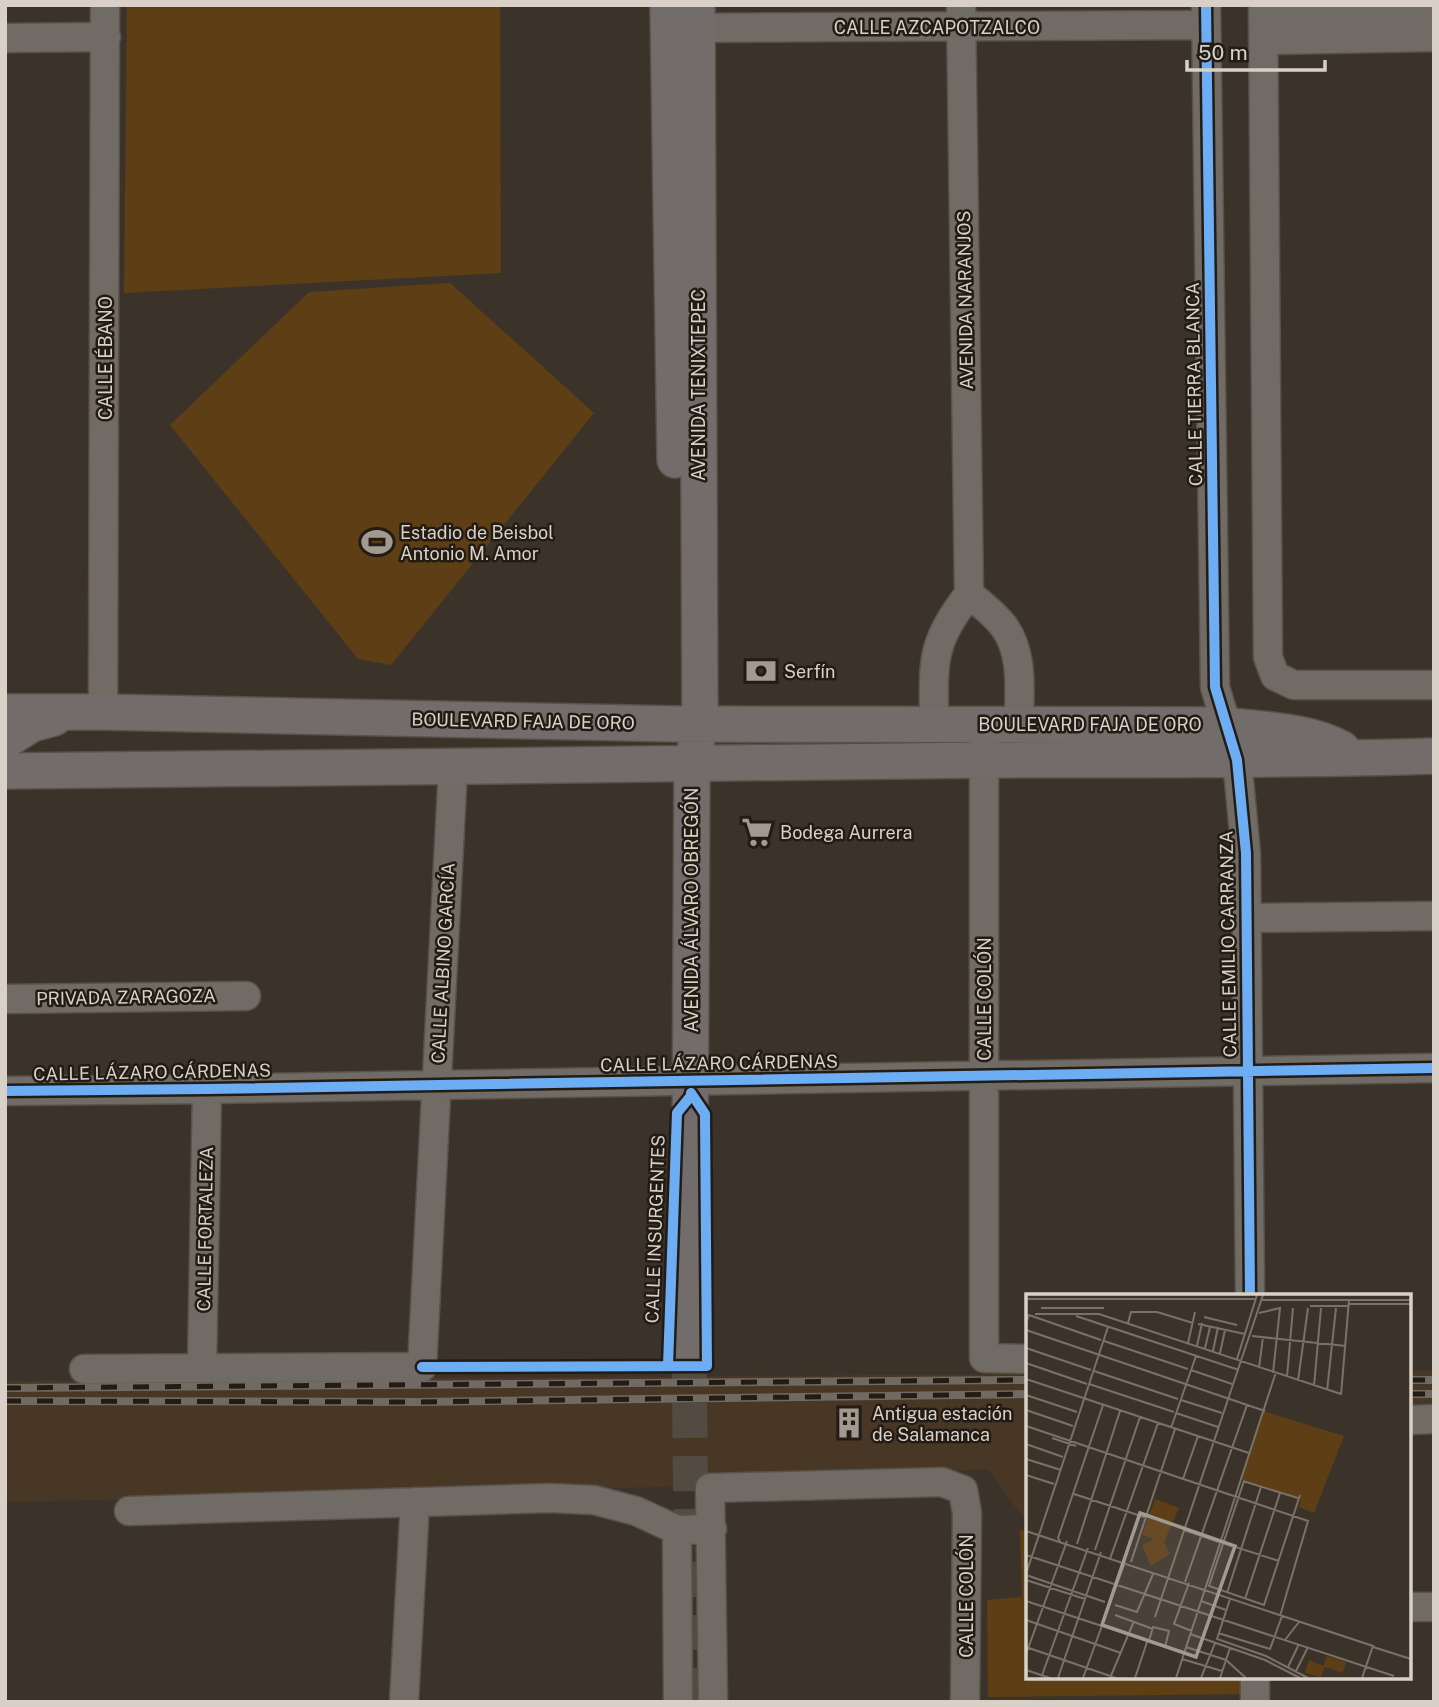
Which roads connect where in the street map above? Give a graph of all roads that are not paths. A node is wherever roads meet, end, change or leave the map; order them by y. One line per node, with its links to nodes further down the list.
1 (105, 5): 7 (street, CALLE ÉBANO)
2 (1434, 13): 6 (street)
3 (1206, 15): 5 (street, CALLE AZCAPOTZALCO); 17 (street, CALLE TIERRA BLANCA)
4 (682, 16): 5 (street, CALLE AZCAPOTZALCO); 15 (main road, AVENIDA TENIXTEPEC)
5 (961, 16): 10 (street, AVENIDA NARANJOS)
6 (1263, 20): 8 (street); 11 (street)
7 (106, 37): 9 (street); 13 (street, CALLE ÉBANO)
8 (1434, 37)
9 (5, 38)
10 (969, 594): 16 (street); 18 (street)
11 (1434, 685)
12 (5, 712): 13 (main road, BOULEVARD FAJA DE ORO)
13 (103, 712): 15 (main road, BOULEVARD FAJA DE ORO); 19 (main road)
14 (984, 723): 16 (main road, BOULEVARD FAJA DE ORO); 18 (main road, BOULEVARD FAJA DE ORO); 22 (street, CALLE COLÓN)
15 (690, 724): 18 (main road, BOULEVARD FAJA DE ORO); 24 (main road, AVENIDA TENIXTEPEC)
16 (1019, 724): 17 (main road, BOULEVARD FAJA DE ORO)
17 (1225, 724): 21 (main road, BOULEVARD FAJA DE ORO); 23 (street, CALLE TIERRA BLANCA)
18 (934, 725)
19 (5, 741)
20 (1434, 756): 21 (main road)
21 (1360, 758): 23 (main road, BOULEVARD FAJA DE ORO)
22 (984, 760): 23 (main road, BOULEVARD FAJA DE ORO); 24 (main road, BOULEVARD FAJA DE ORO); 33 (street, CALLE COLÓN)
23 (1237, 760): 28 (street, CALLE EMILIO CARRANZA)
24 (685, 764): 25 (main road, BOULEVARD FAJA DE ORO); 34 (main road, AVENIDA ÁLVARO OBREGÓN)
25 (453, 768): 26 (main road, BOULEVARD FAJA DE ORO); 35 (street, CALLE ALBINO GARCÍA)
26 (5, 771)
27 (1434, 916): 28 (street)
28 (1246, 918): 32 (street, CALLE EMILIO CARRANZA)
29 (246, 996): 30 (street, PRIVADA ZARAGOZA)
30 (5, 999)
31 (1434, 1068): 32 (street, CALLE LÁZARO CÁRDENAS)
32 (1248, 1071): 33 (street, CALLE LÁZARO CÁRDENAS); 38 (street, CALLE EMILIO CARRANZA)
33 (984, 1076): 34 (street, CALLE LÁZARO CÁRDENAS); 40 (street, CALLE COLÓN)
34 (691, 1081): 35 (street, CALLE LÁZARO CÁRDENAS); 39 (main road, AVENIDA ÁLVARO OBREGÓN)
35 (436, 1085): 36 (street, CALLE LÁZARO CÁRDENAS); 41 (street, CALLE ALBINO GARCÍA)
36 (207, 1089): 37 (street, CALLE LÁZARO CÁRDENAS); 41 (street, CALLE FORTALEZA)
37 (5, 1091)
38 (1250, 1294)
39 (689, 1350)
40 (1026, 1359)
41 (202, 1368): 42 (street)
42 (84, 1369)
43 (1434, 1419): 44 (street)
44 (1411, 1420)
45 (415, 1502): 46 (street); 48 (street); 52 (street)
46 (129, 1510)
47 (712, 1529): 48 (street); 54 (street); 55 (street, CALLE COLÓN)
48 (677, 1530): 53 (street)
49 (1411, 1607): 50 (street)
50 (1434, 1607)
51 (1255, 1679): 56 (street)
52 (404, 1702)
53 (678, 1702)
54 (713, 1702)
55 (965, 1702)
56 (1255, 1702)

